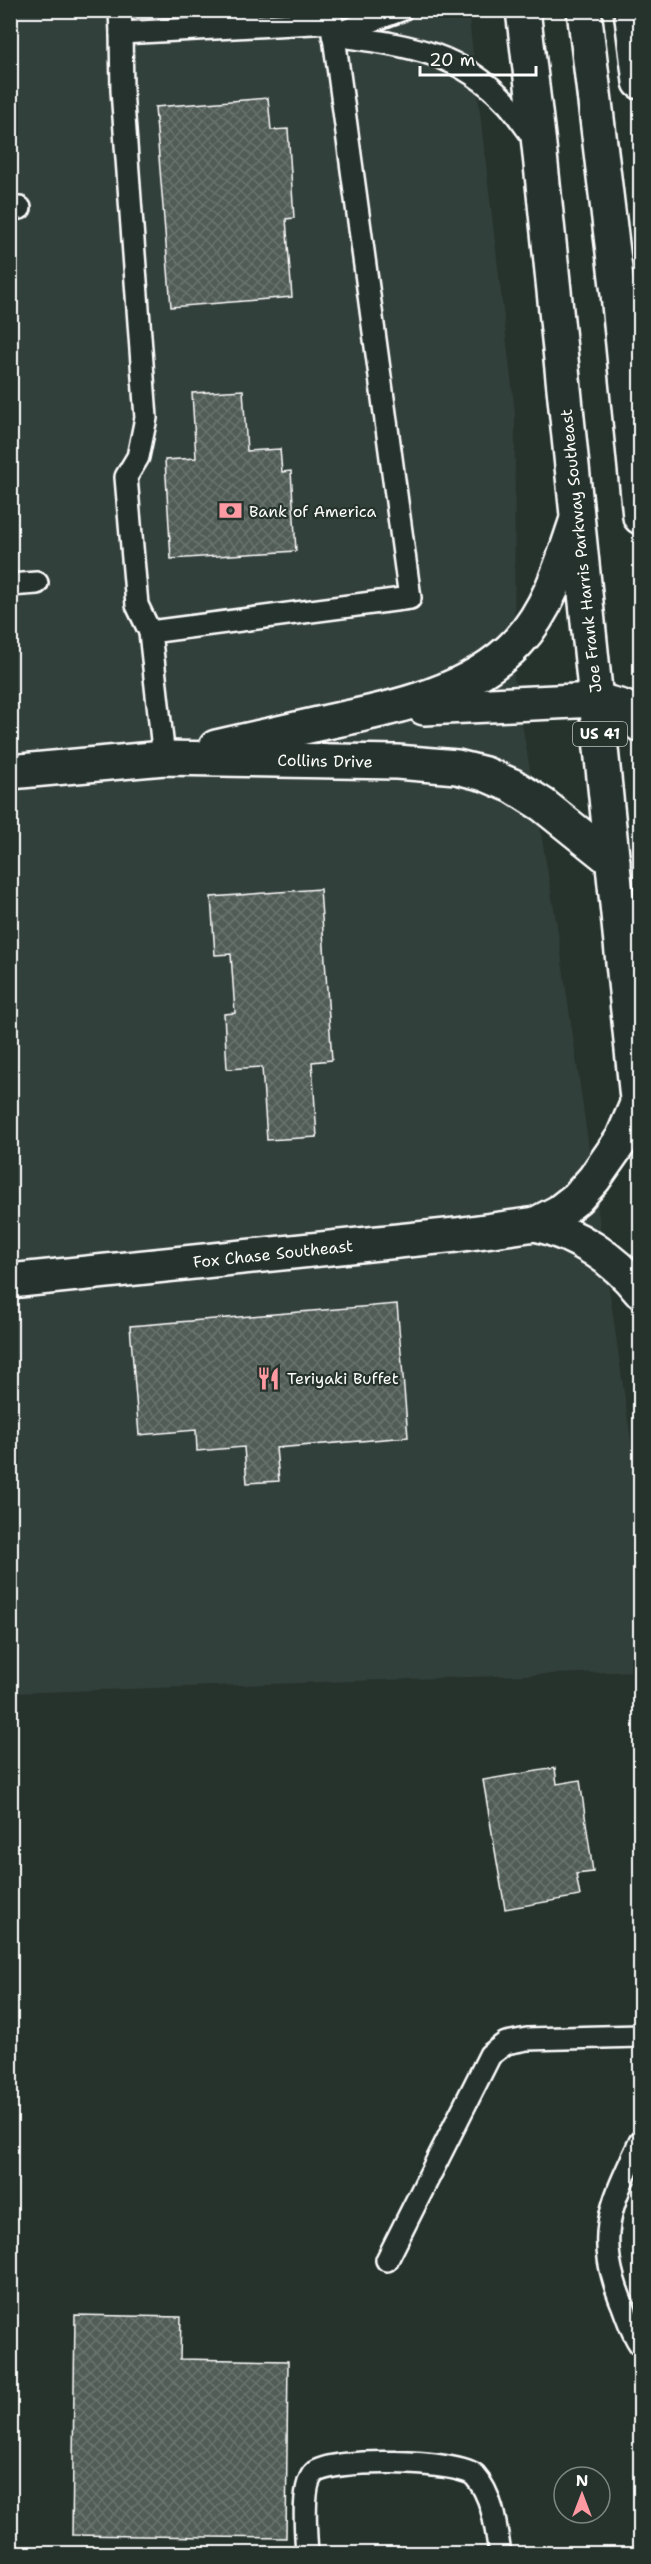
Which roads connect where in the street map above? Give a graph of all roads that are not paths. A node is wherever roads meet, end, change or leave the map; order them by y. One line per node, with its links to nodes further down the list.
1 (120, 10): 6 (lane)
2 (401, 10): 7 (lane)
3 (523, 10): 9 (street, Joe Frank Harris Parkway Southeast / US 41)
4 (584, 10): 10 (street)
5 (634, 14): 8 (street)
6 (121, 33): 7 (lane); 14 (lane)
7 (333, 35): 9 (lane); 14 (lane)
8 (640, 82)
9 (539, 145): 11 (street, Joe Frank Harris Parkway Southeast / US 41)
10 (640, 518)
11 (578, 519): 15 (street, Joe Frank Harris Parkway Southeast / US 41); 16 (street)
12 (37, 583): 13 (lane)
13 (10, 585)
14 (150, 632): 18 (lane)
15 (597, 700): 16 (street); 17 (street); 20 (street, Joe Frank Harris Parkway Southeast / US 41)
16 (386, 709): 18 (street)
17 (640, 725)
18 (164, 758): 19 (street, Collins Drive); 20 (street, Collins Drive)
19 (10, 772)
20 (612, 861): 21 (street, Joe Frank Harris Parkway Southeast / US 41)
21 (639, 1116): 22 (street, Fox Chase Southeast)
22 (536, 1224): 23 (street, Fox Chase Southeast); 24 (street, Fox Chase Southeast)
23 (10, 1281)
24 (640, 1291)
25 (640, 2036): 27 (lane)
26 (640, 2142): 28 (lane)
27 (387, 2260)
28 (640, 2344)
29 (307, 2553): 30 (lane)
30 (500, 2553)

